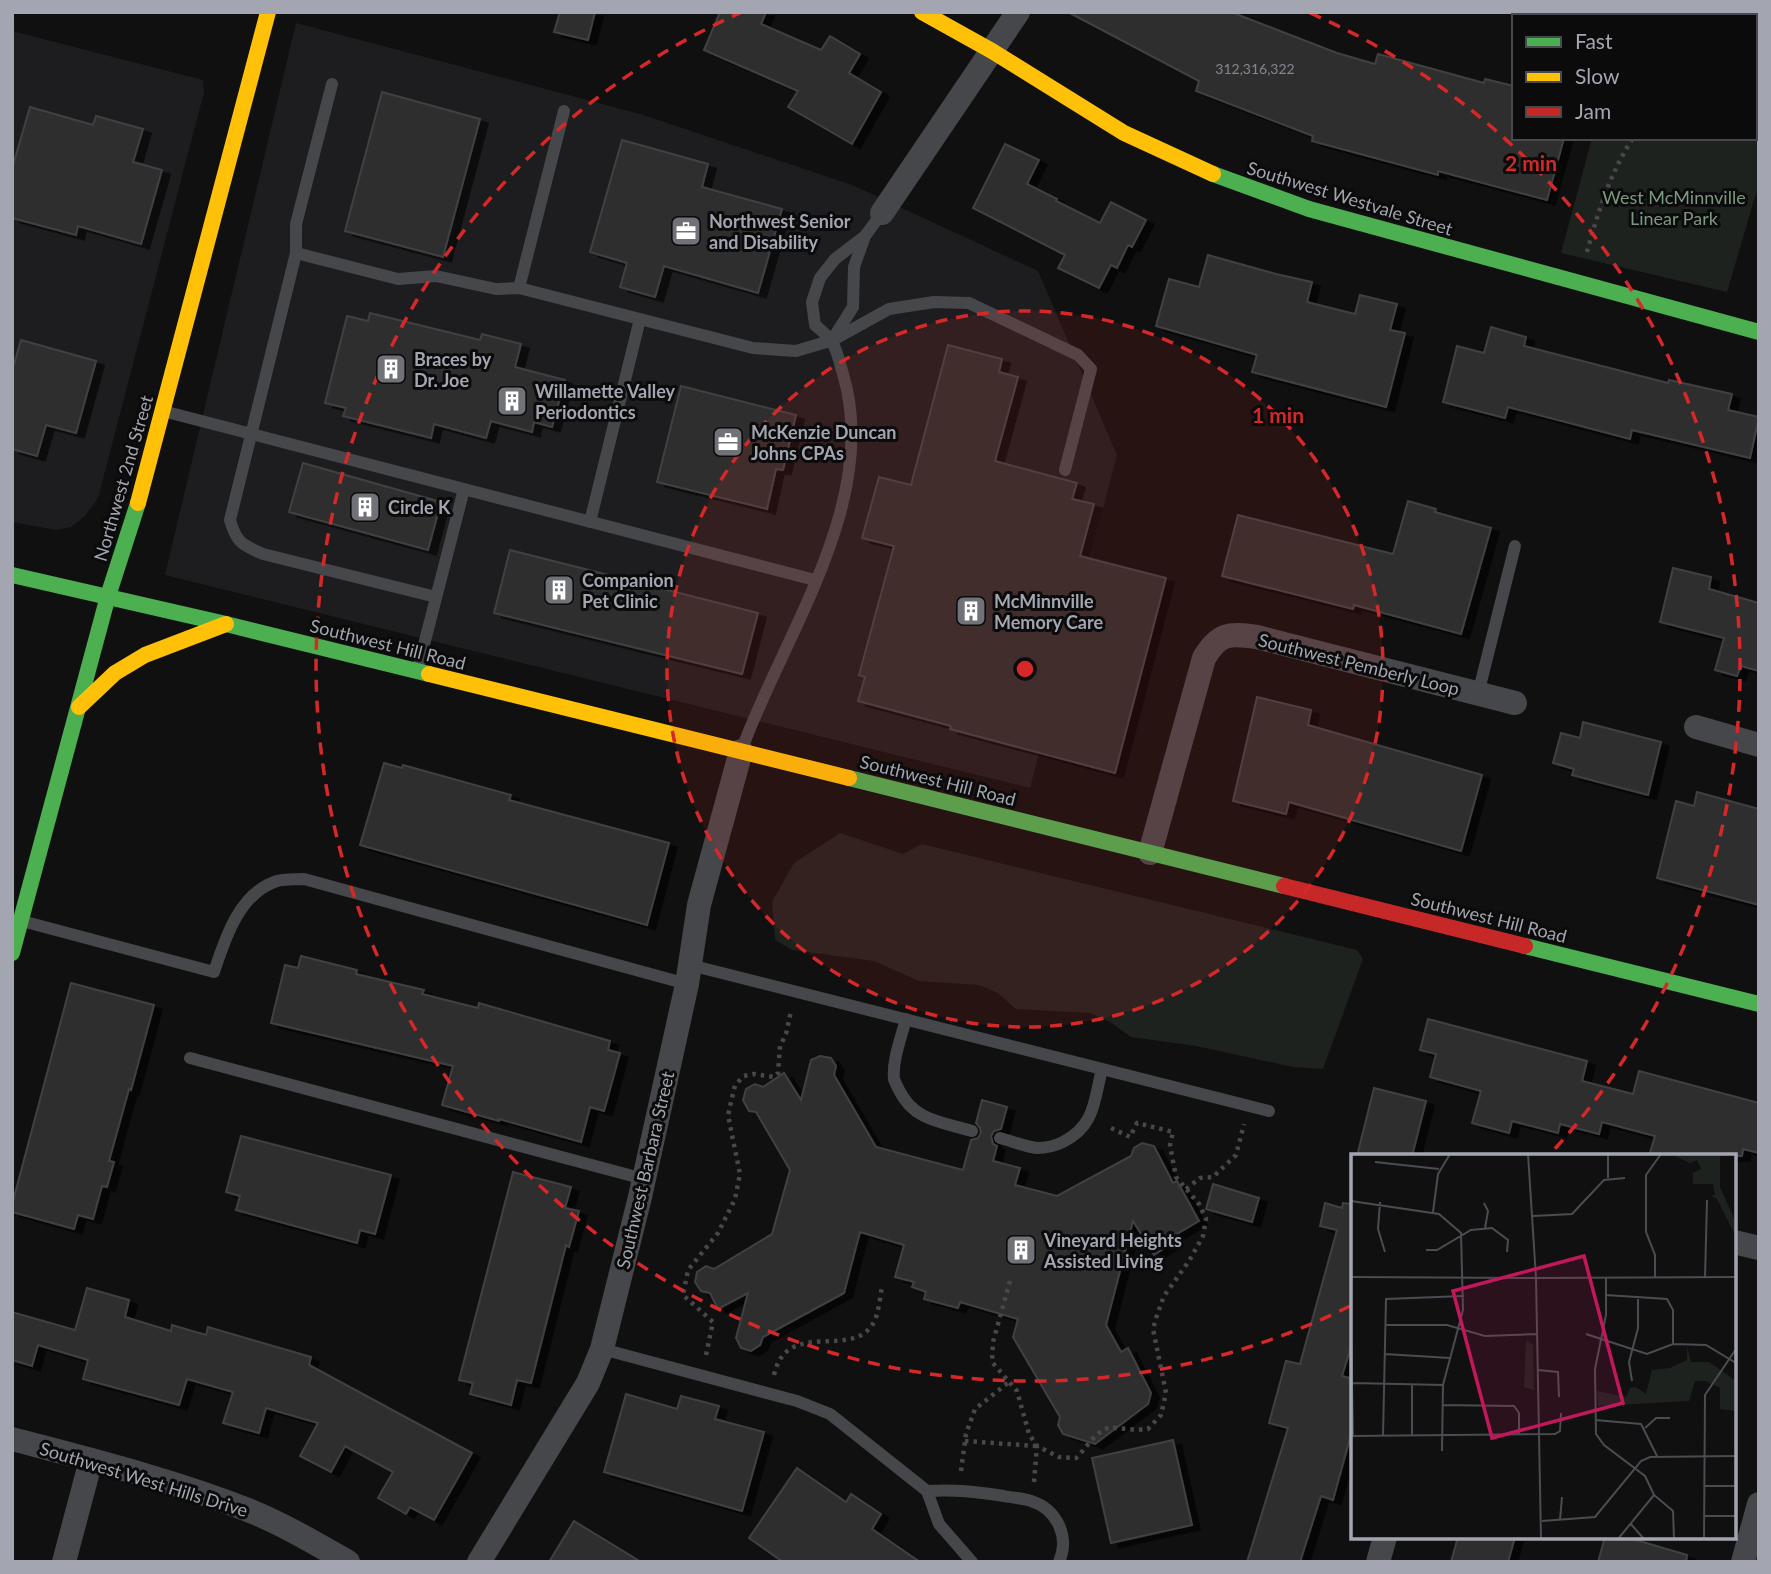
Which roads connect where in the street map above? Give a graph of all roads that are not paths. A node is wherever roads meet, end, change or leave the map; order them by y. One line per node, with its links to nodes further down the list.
1 (268, 12): 14 (street, Northwest 2nd Street)
2 (922, 12): 4 (street, Southwest Westvale Street)
3 (1018, 12): 4 (street)
4 (992, 51): 7 (street); 12 (street, Southwest Westvale Street)
5 (332, 84): 9 (lane)
6 (564, 111): 10 (lane)
7 (882, 213): 8 (lane)
8 (865, 236): 13 (lane); 13 (lane)
9 (296, 253): 10 (lane); 15 (lane)
10 (519, 288): 11 (lane)
11 (640, 319): 13 (lane); 18 (lane)
12 (1759, 332)
13 (833, 340): 16 (lane); 21 (lane)
14 (163, 411): 15 (lane); 22 (street, Northwest 2nd Street)
15 (252, 433): 17 (lane); 23 (lane)
16 (1065, 470)
17 (464, 489): 18 (lane); 23 (lane)
18 (590, 522): 21 (lane)
19 (1516, 546): 26 (lane)
20 (12, 575): 22 (street, Southwest Hill Road)
21 (815, 580): 31 (lane)
22 (108, 596): 24 (street, Southwest Hill Road); 28 (street, Northwest 2nd Street)
23 (436, 597): 25 (lane)
24 (226, 624): 25 (street, Southwest Hill Road); 28 (street)
25 (417, 671): 31 (street, Southwest Hill Road)
26 (1478, 694): 27 (street, Southwest Pemberly Loop); 32 (street, Southwest Pemberly Loop)
27 (1515, 703)
28 (78, 708): 33 (street, Northwest 2nd Street)
29 (1696, 727): 30 (street)
30 (1759, 745)
31 (741, 751): 32 (street, Southwest Hill Road); 35 (street, Southwest Barbara Street)
32 (1150, 853): 36 (street, Southwest Hill Road)
33 (21, 921): 34 (street, Northwest 2nd Street); 35 (lane)
34 (12, 953)
35 (688, 974): 37 (lane); 43 (street, Southwest Barbara Street)
36 (1759, 1004)
37 (906, 1019): 39 (lane); 41 (lane)
38 (190, 1058): 43 (lane)
39 (1102, 1069): 40 (lane); 42 (lane)
40 (1269, 1111)
41 (972, 1131)
42 (1000, 1138)
43 (644, 1179): 46 (street, Southwest Barbara Street)
44 (1736, 1242): 45 (street)
45 (1759, 1248)
46 (602, 1349): 49 (lane); 54 (street, Southwest Barbara Street)
47 (12, 1439): 48 (street, Southwest West Hills Drive)
48 (91, 1460): 52 (street); 53 (street, Southwest West Hills Drive)
49 (927, 1492): 55 (lane); 56 (lane)
50 (1759, 1504): 58 (street)
51 (1384, 1539): 57 (street)
52 (64, 1562)
53 (348, 1562)
54 (479, 1562)
55 (972, 1562)
56 (1059, 1562)
57 (1378, 1562)
58 (1744, 1562)

